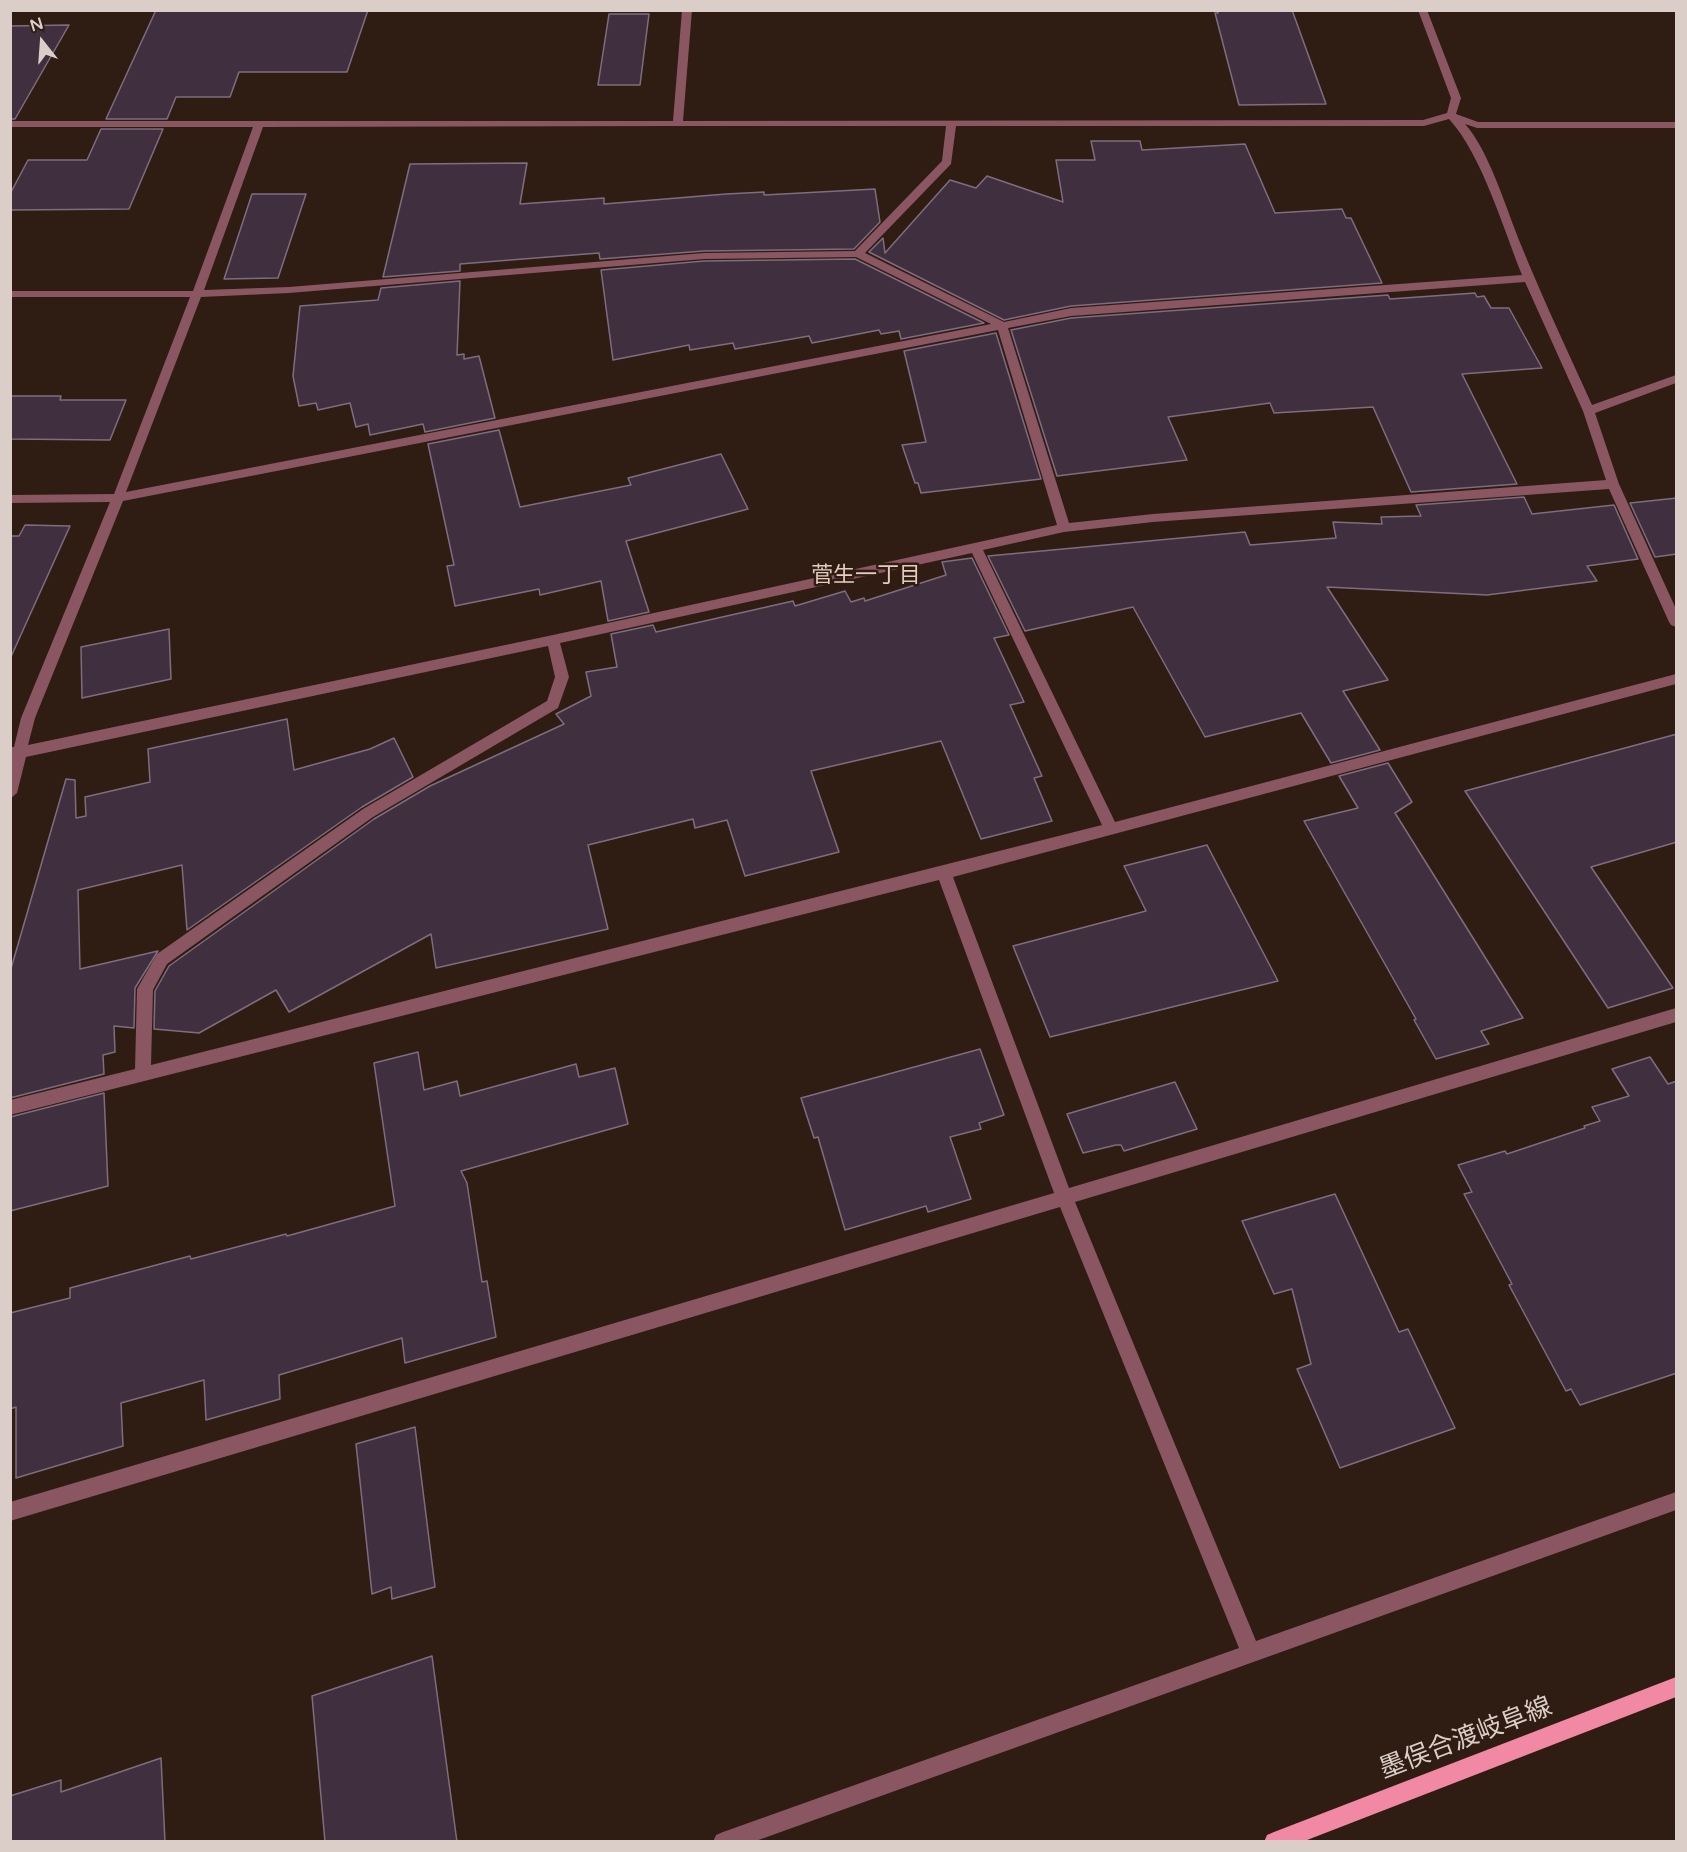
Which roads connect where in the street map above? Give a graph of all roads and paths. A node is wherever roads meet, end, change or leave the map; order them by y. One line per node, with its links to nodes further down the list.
1 (687, 10): 7 (street)
2 (1422, 10): 3 (street)
3 (1451, 115): 4 (street); 8 (street); 10 (street)
4 (951, 123): 7 (street); 9 (street)
5 (10, 124): 6 (street)
6 (259, 124): 7 (street); 12 (street)
7 (678, 125)
8 (1677, 125)
9 (858, 254): 12 (street); 13 (street)
10 (1529, 279): 13 (street); 15 (street)
11 (10, 294): 12 (street)
12 (197, 294): 17 (street)
13 (1002, 325): 17 (street); 19 (street)
14 (1677, 379): 15 (street)
15 (1589, 411): 16 (street)
16 (1612, 484): 19 (street); 21 (street)
17 (118, 498): 18 (street); 24 (street)
18 (10, 499)
19 (1064, 528): 20 (street)
20 (975, 547): 22 (street); 26 (street)
21 (1677, 622)
22 (553, 640): 24 (street); 29 (street)
23 (1677, 679): 26 (street)
24 (16, 752): 25 (street)
25 (10, 794)
26 (1111, 829): 27 (street)
27 (944, 873): 29 (street); 31 (street)
28 (1677, 1015): 31 (street)
29 (143, 1074): 30 (street)
30 (10, 1108)
31 (1064, 1197): 33 (street); 34 (street)
32 (1677, 1502): 34 (street)
33 (10, 1512)
34 (1251, 1653): 36 (street)
35 (1677, 1688): 37 (main road, 墨俣合渡岐阜線)
36 (723, 1842)
37 (1274, 1842)

